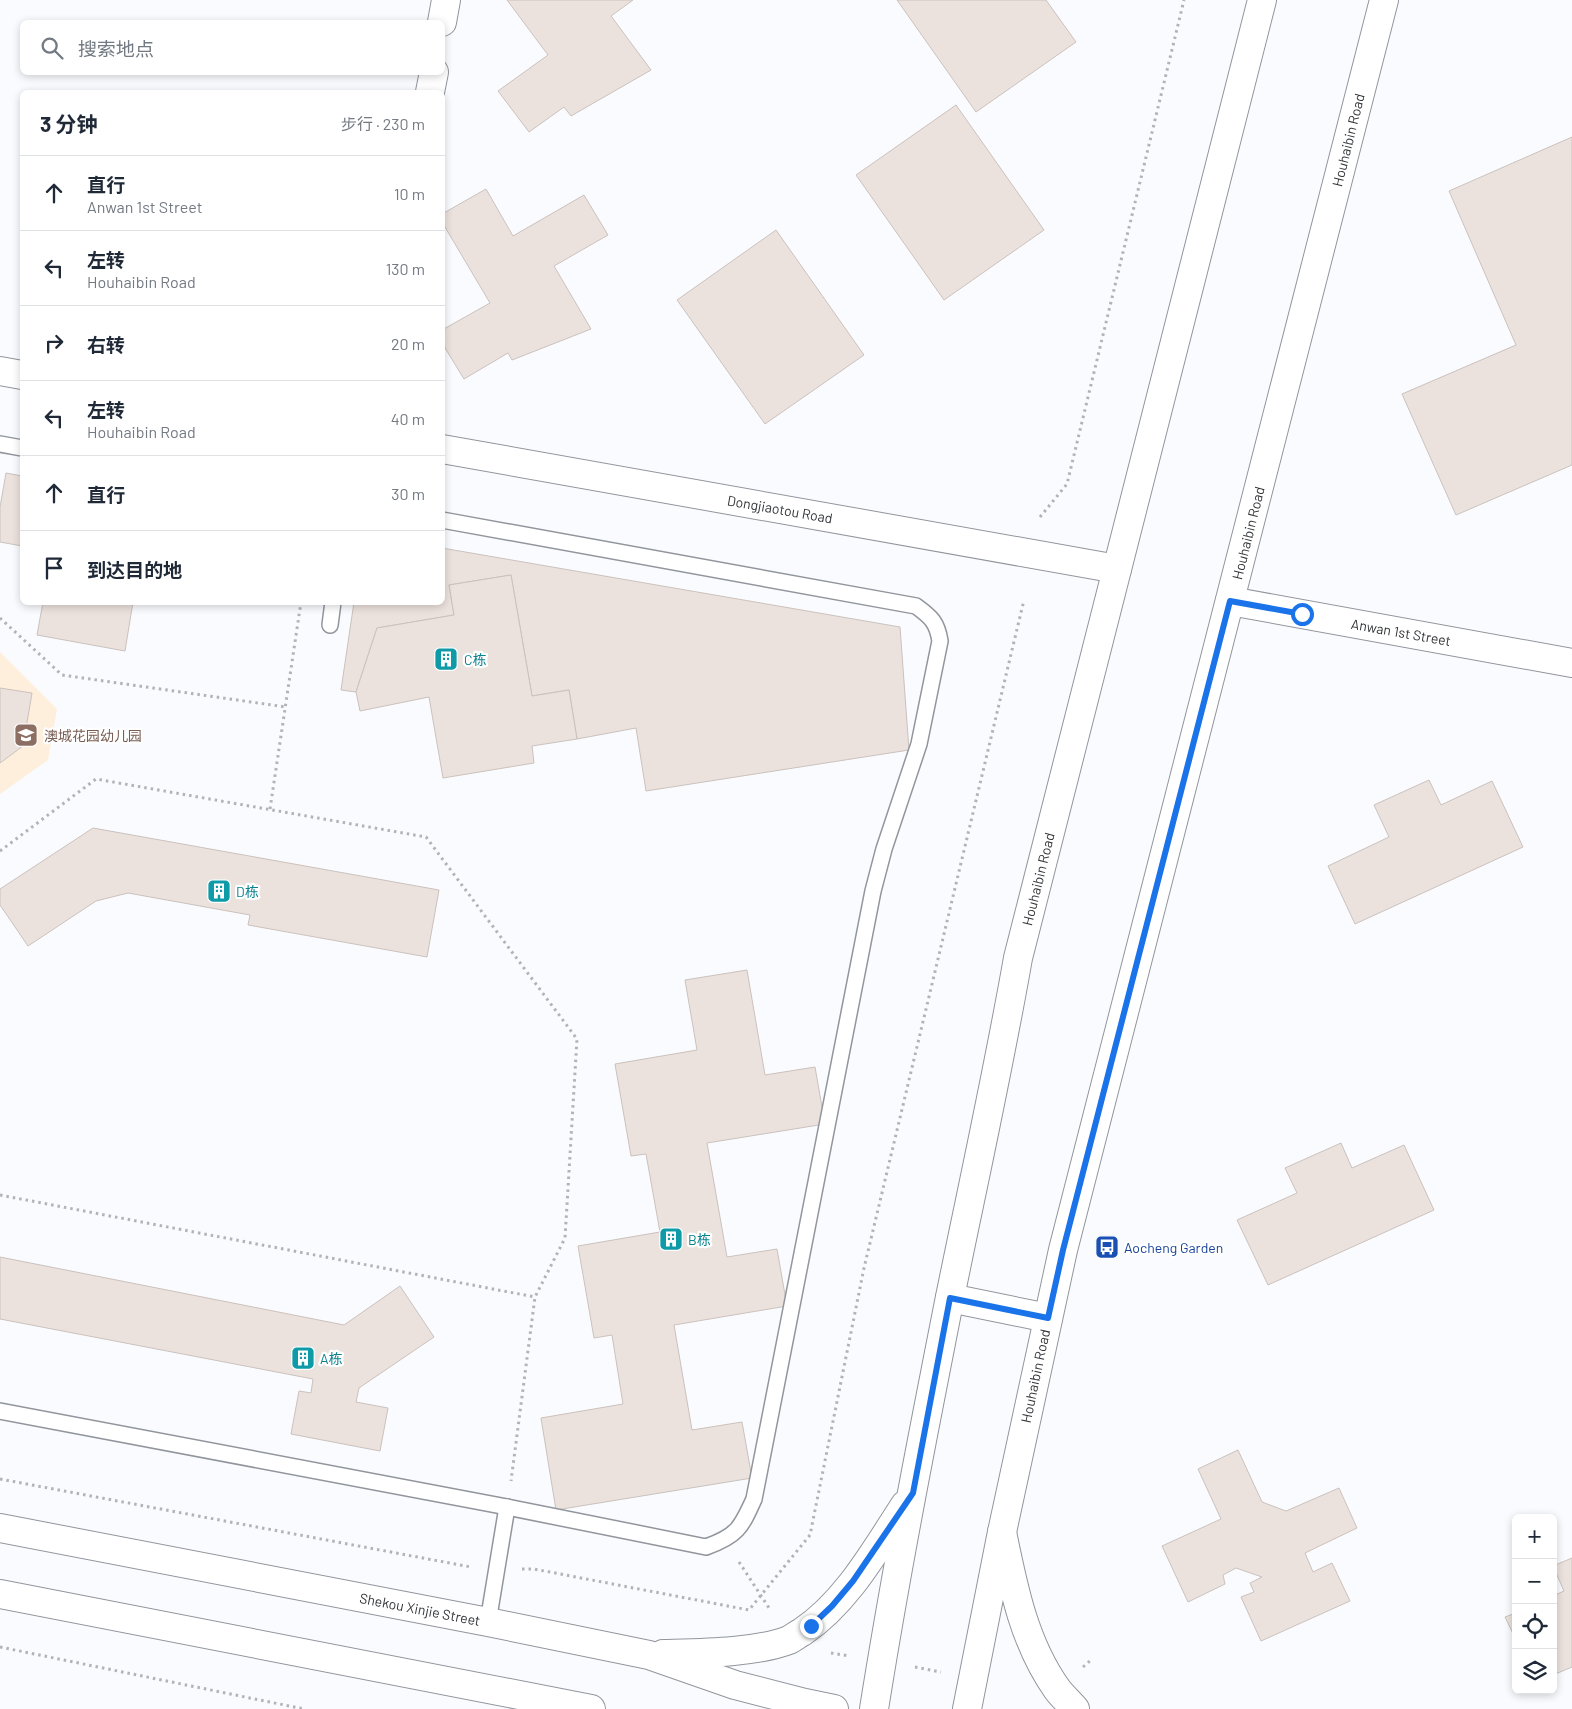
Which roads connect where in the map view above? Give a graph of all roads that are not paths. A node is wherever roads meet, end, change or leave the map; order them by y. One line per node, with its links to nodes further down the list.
1 (446, 0): 4 (main road)
2 (1262, 0): 13 (main road, Houhaibin Road)
3 (1384, 0): 14 (main road, Houhaibin Road)
4 (442, 20)
5 (433, 75): 6 (main road)
6 (430, 90)
7 (0, 371): 8 (main road)
8 (20, 375)
9 (0, 444): 10 (lane)
10 (20, 448)
11 (445, 451): 13 (main road, Dongjiaotou Road)
12 (445, 521): 22 (lane)
13 (1117, 569): 18 (main road, Houhaibin Road)
14 (1230, 601): 17 (main road, Anwan 1st Street); 19 (main road, Houhaibin Road)
15 (333, 605): 16 (lane)
16 (330, 625)
17 (1572, 663)
18 (950, 1298): 19 (main road); 21 (main road, Houhaibin Road)
19 (1048, 1318): 24 (main road, Houhaibin Road)
20 (0, 1411): 22 (lane)
21 (913, 1493): 27 (main road); 30 (main road, Houhaibin Road)
22 (507, 1507): 26 (lane)
23 (0, 1528): 26 (main road, Shekou Xinjie Street)
24 (1002, 1532): 31 (main road, Houhaibin Road); 32 (main road)
25 (0, 1594): 28 (main road)
26 (488, 1622): 27 (main road, Shekou Xinjie Street)
27 (649, 1655): 29 (main road, Shekou Xinjie Street)
28 (591, 1709)
29 (834, 1709)
30 (874, 1709)
31 (967, 1709)
32 (1075, 1709)

